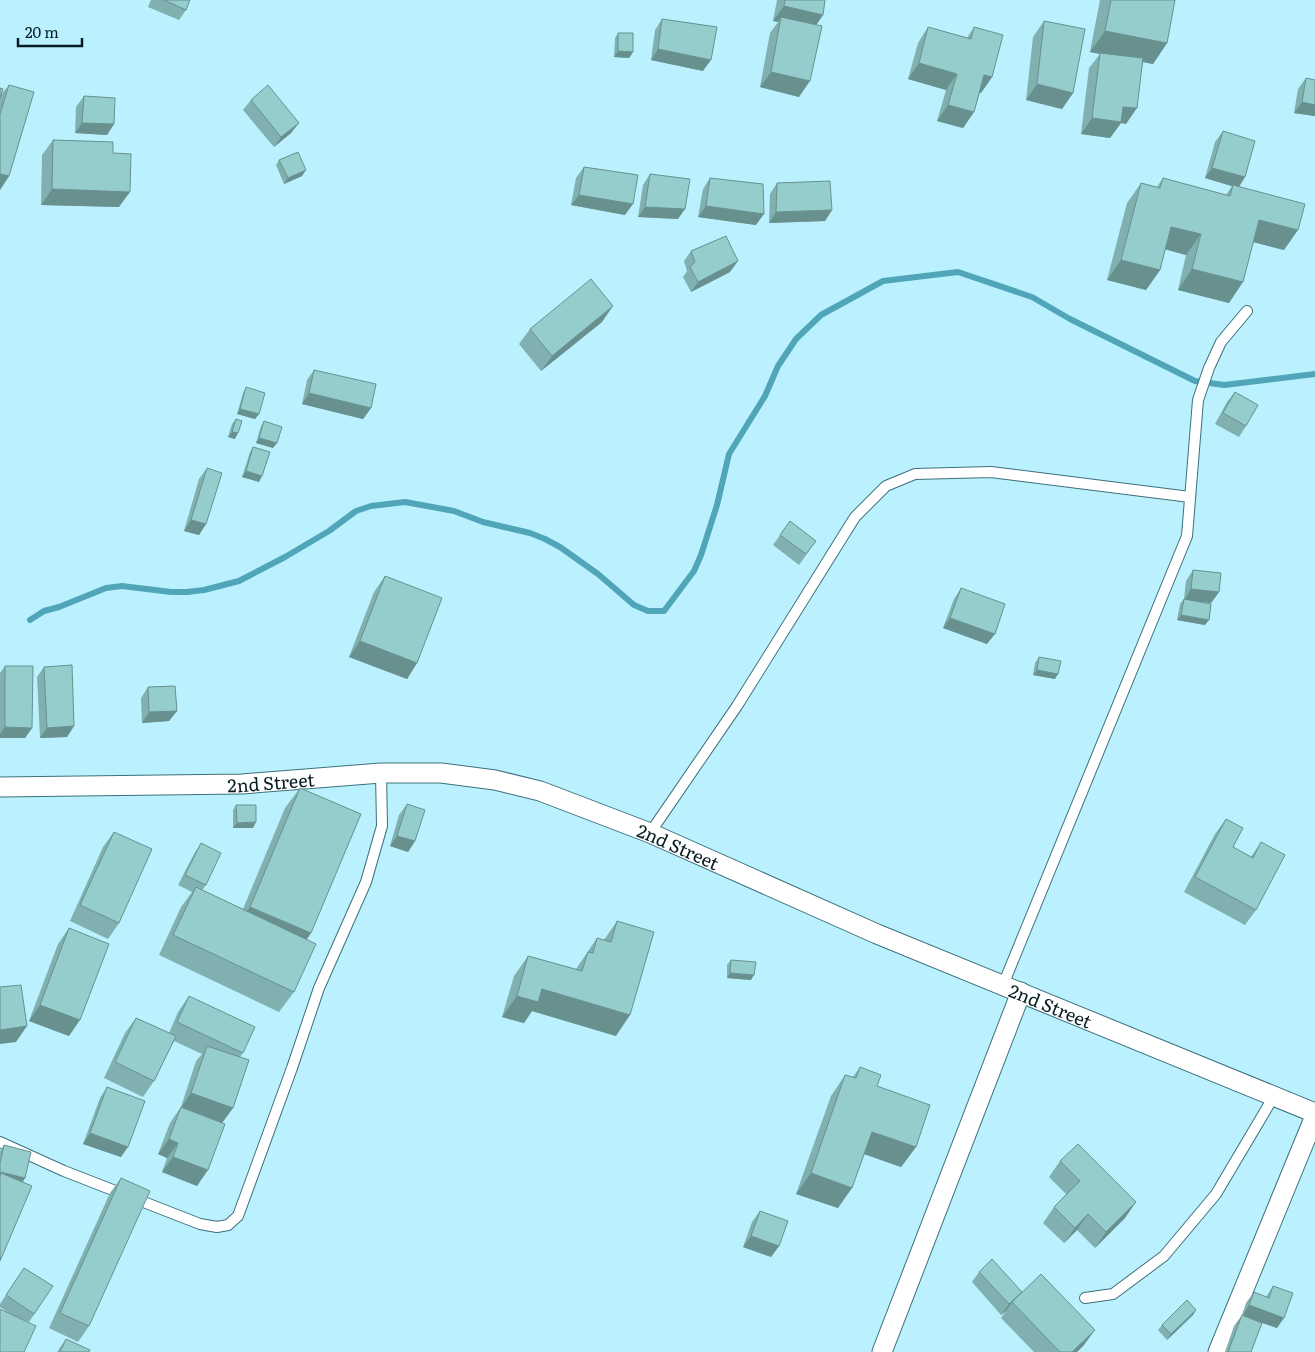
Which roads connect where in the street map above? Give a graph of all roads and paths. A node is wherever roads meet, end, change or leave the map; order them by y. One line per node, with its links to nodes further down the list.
1 (1247, 312): 2 (lane)
2 (1190, 497): 5 (lane); 6 (lane)
3 (381, 774): 4 (street, 2nd Street); 5 (street, 2nd Street); 10 (lane)
4 (0, 787)
5 (650, 833): 6 (street, 2nd Street)
6 (1003, 985): 7 (street, 2nd Street)
7 (1021, 992): 8 (street, 2nd Street); 12 (street)
8 (1274, 1096): 9 (street, 2nd Street); 11 (lane)
9 (1315, 1115): 13 (street)
10 (0, 1142)
11 (1085, 1298)
12 (882, 1352)
13 (1218, 1352)

